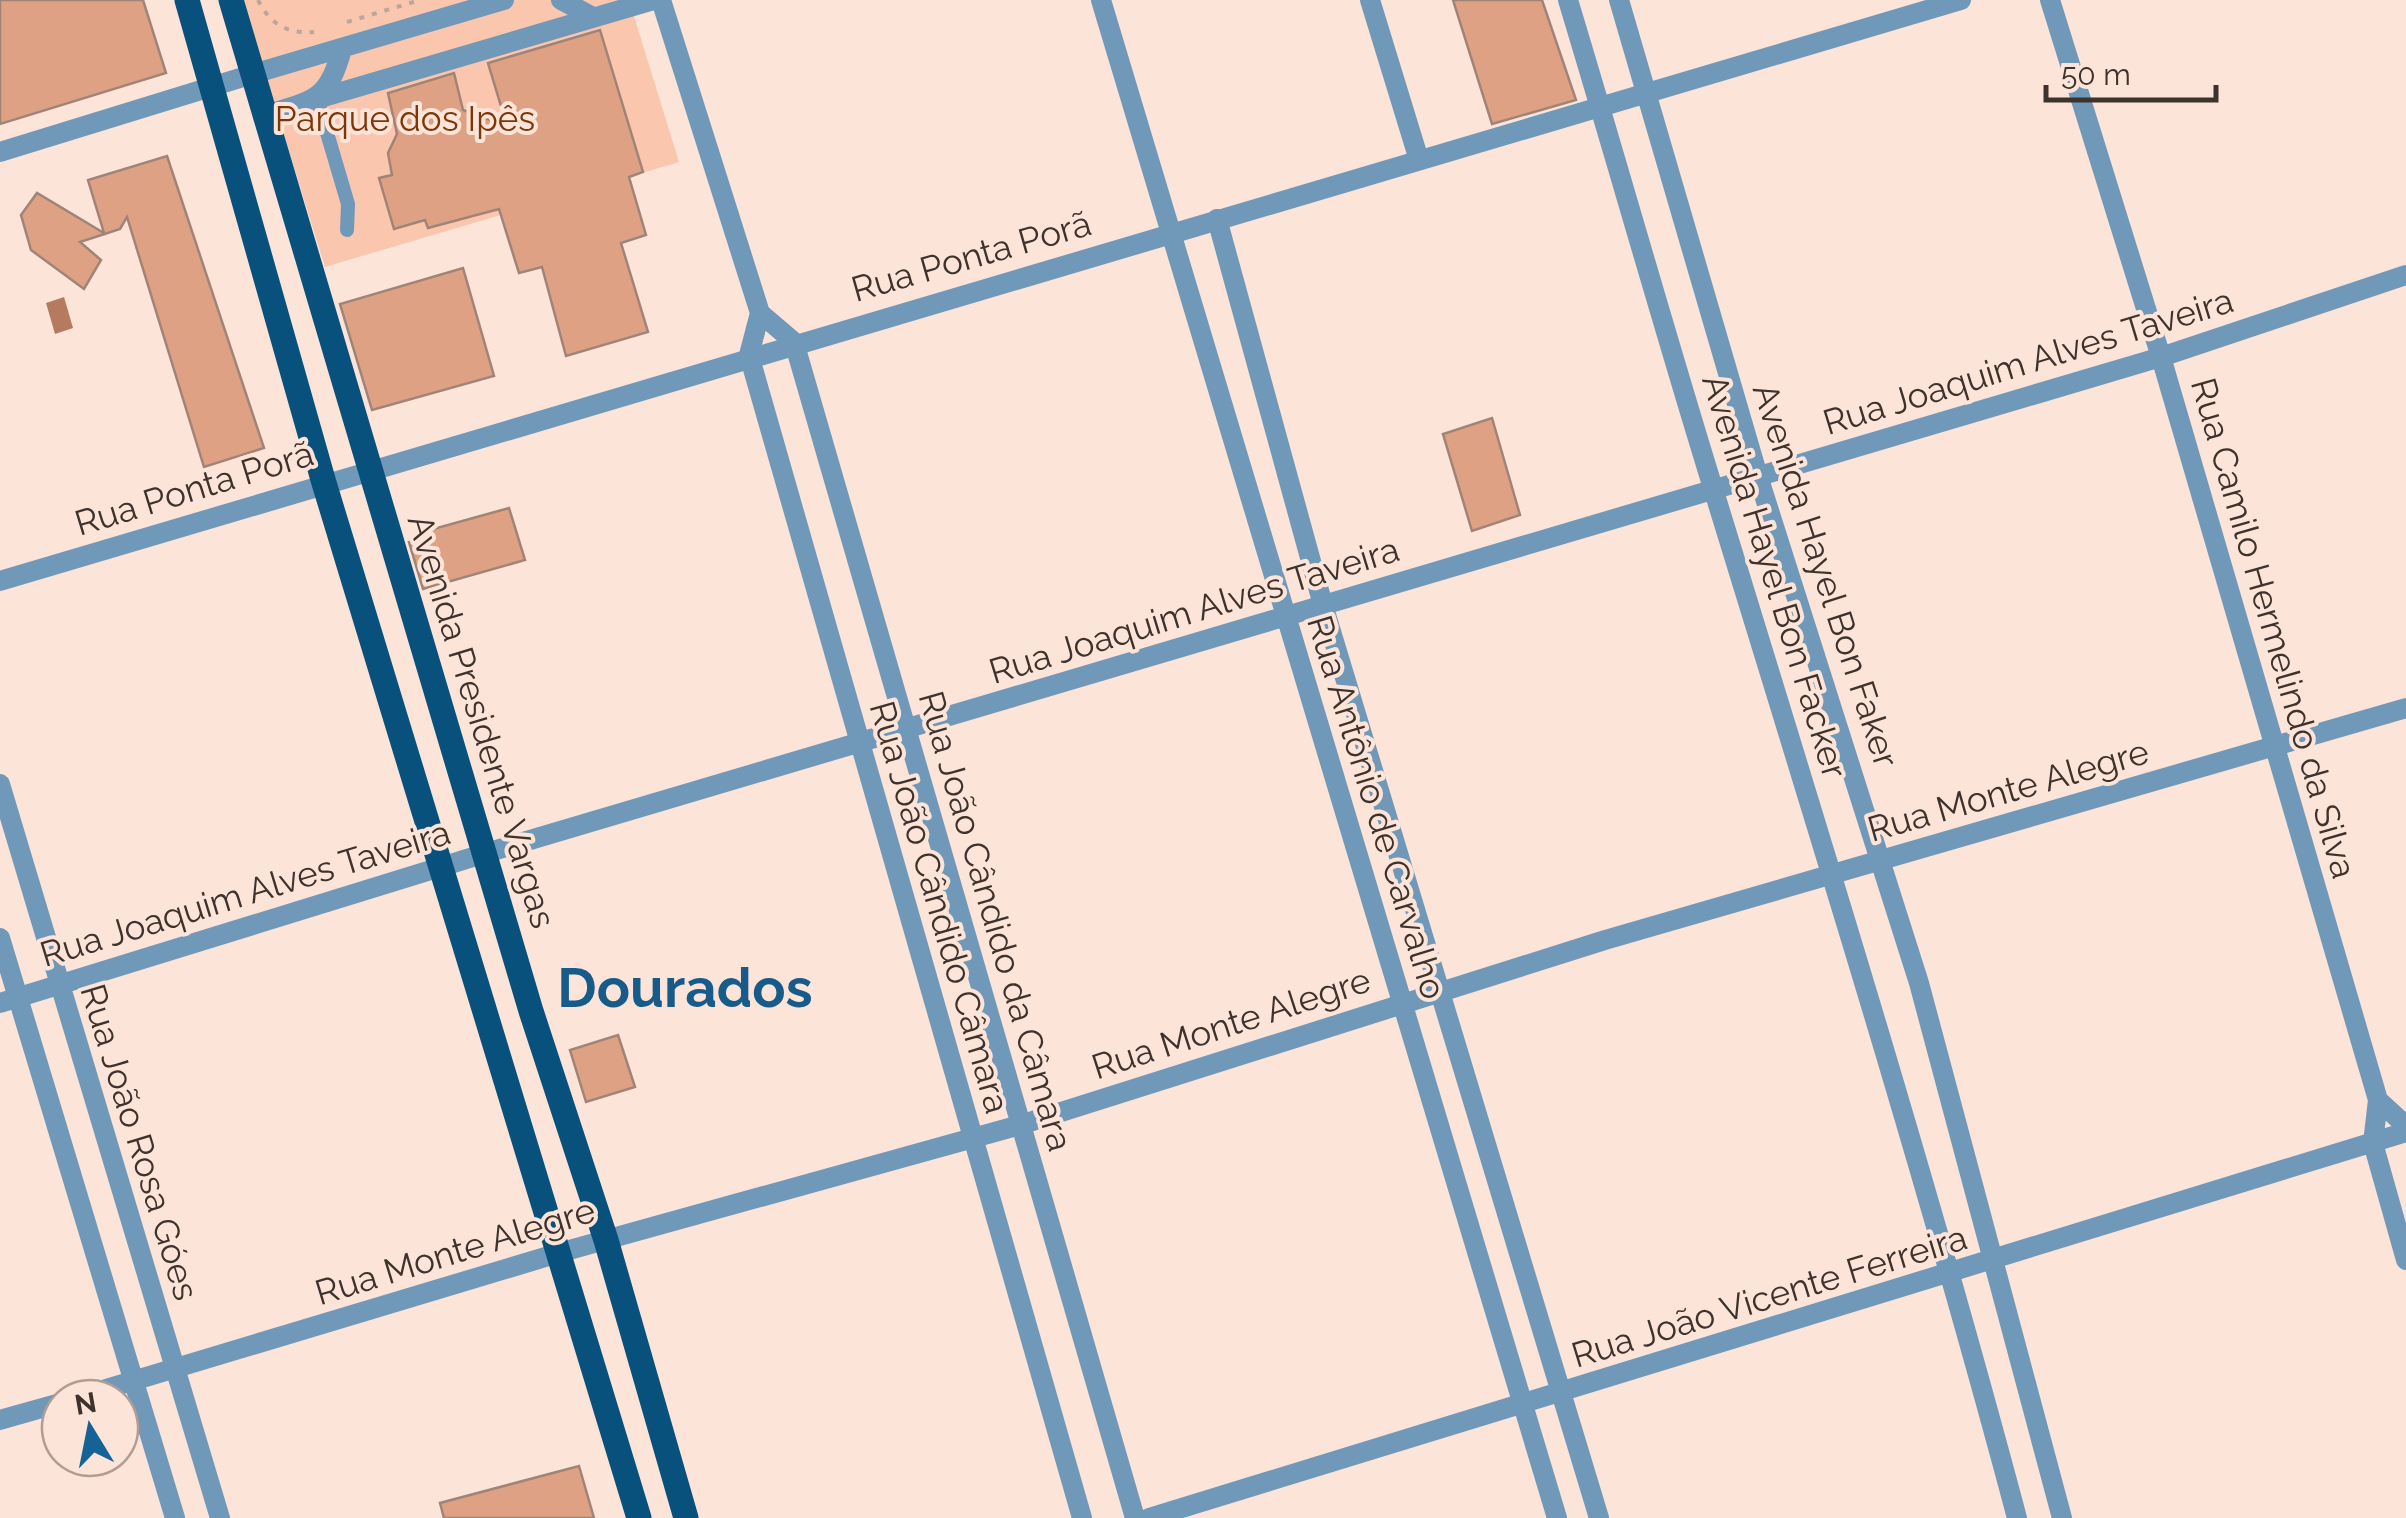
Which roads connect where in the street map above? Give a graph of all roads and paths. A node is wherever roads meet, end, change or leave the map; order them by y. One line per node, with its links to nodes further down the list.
1 (186, 0): 17 (main road)
2 (230, 0): 16 (main road, Avenida Presidente Vargas)
3 (258, 0): 4 (path)
4 (420, 0)
5 (504, 0): 15 (street)
6 (561, 0): 14 (street)
7 (658, 0): 14 (street); 28 (street)
8 (1102, 0): 26 (street, Rua Antônio de Carvalho)
9 (1370, 0): 23 (street)
10 (1568, 0): 20 (street, Avenida Hayel Bon Facker)
11 (1619, 0): 18 (street, Avenida Hayel Bon Faker)
12 (1962, 0): 18 (street, Rua Ponta Porã)
13 (2048, 2): 31 (street, Rua Camilo Hermelindo da Silva)
14 (593, 17): 19 (street)
15 (342, 49): 16 (street); 19 (street)
16 (253, 74): 17 (street); 21 (main road, Avenida Presidente Vargas)
17 (212, 86): 22 (street); 34 (main road)
18 (1647, 92): 20 (street, Rua Ponta Porã); 33 (street, Avenida Hayel Bon Faker)
19 (317, 99): 21 (street); 25 (lane)
20 (1600, 106): 23 (street, Rua Ponta Porã); 35 (street, Avenida Hayel Bon Facker)
21 (265, 115): 32 (main road, Avenida Presidente Vargas)
22 (0, 152)
23 (1419, 160): 24 (street, Rua Ponta Porã)
24 (1217, 219): 26 (street, Rua Ponta Porã); 37 (street, Rua Antônio de Carvalho)
25 (347, 230)
26 (1172, 232): 29 (street, Rua Ponta Porã); 38 (street, Rua Antônio de Carvalho)
27 (2406, 276): 31 (street, Rua Joaquim Alves Taveira)
28 (760, 313): 29 (street); 30 (street)
29 (794, 342): 30 (street, Rua Ponta Porã); 40 (street, Rua João Cândido da Câmara)
30 (749, 355): 32 (street, Rua Ponta Porã); 41 (street, Rua João Cândido Câmara)
31 (2161, 357): 33 (street, Rua Joaquim Alves Taveira); 42 (street, Rua Camilo Hermelindo da Silva)
32 (370, 468): 34 (street, Rua Ponta Porã); 44 (main road, Avenida Presidente Vargas)
33 (1758, 476): 35 (street, Rua Joaquim Alves Taveira); 45 (street, Avenida Hayel Bon Faker)
34 (324, 483): 36 (street, Rua Ponta Porã); 46 (main road)
35 (1714, 490): 37 (street, Rua Joaquim Alves Taveira); 47 (street, Avenida Hayel Bon Facker)
36 (0, 581)
37 (1323, 605): 38 (street, Rua Joaquim Alves Taveira); 50 (street, Rua Antônio de Carvalho)
38 (1284, 616): 40 (street, Rua Joaquim Alves Taveira); 52 (street, Rua Antônio de Carvalho)
39 (2406, 708): 42 (street, Rua Monte Alegre)
40 (908, 730): 41 (street, Rua Joaquim Alves Taveira); 54 (street, Rua João Cândido da Câmara)
41 (860, 745): 44 (street, Rua Joaquim Alves Taveira); 56 (street, Rua João Cândido Câmara)
42 (2274, 746): 45 (street, Rua Monte Alegre); 53 (street, Rua Camilo Hermelindo da Silva)
43 (0, 784): 49 (street, Rua João Rosa Góes)
44 (486, 853): 46 (street, Rua Joaquim Alves Taveira); 58 (main road, Avenida Presidente Vargas)
45 (1883, 859): 47 (street, Rua Monte Alegre); 60 (street, Avenida Hayel Bon Faker)
46 (439, 868): 49 (street, Rua Joaquim Alves Taveira); 59 (main road)
47 (1835, 874): 50 (street, Rua Monte Alegre); 62 (street, Avenida Hayel Bon Facker)
48 (0, 938): 51 (street)
49 (58, 985): 51 (street, Rua Joaquim Alves Taveira); 63 (street, Rua João Rosa Góes)
50 (1440, 991): 52 (street, Rua Monte Alegre); 66 (street, Rua Antônio de Carvalho)
51 (9, 1000): 64 (street)
52 (1402, 1003): 54 (street, Rua Monte Alegre); 68 (street, Rua Antônio de Carvalho)
53 (2378, 1100): 55 (street); 57 (street, Rua Camilo Hermelindo da Silva)
54 (1020, 1125): 56 (street, Rua Monte Alegre); 76 (street, Rua João Cândido da Câmara)
55 (2406, 1129): 57 (street, Rua João Vicente Ferreira)
56 (972, 1139): 58 (street, Rua Monte Alegre); 75 (street, Rua João Cândido Câmara)
57 (2373, 1143): 60 (street, Rua João Vicente Ferreira); 61 (street)
58 (606, 1240): 59 (street, Rua Monte Alegre); 74 (main road, Avenida Presidente Vargas)
59 (562, 1252): 63 (street, Rua Monte Alegre); 73 (main road)
60 (1995, 1260): 62 (street, Rua João Vicente Ferreira); 81 (street, Avenida Hayel Bon Faker)
61 (2406, 1260)
62 (1952, 1272): 66 (street, Rua João Vicente Ferreira); 80 (street, Avenida Hayel Bon Facker)
63 (176, 1368): 65 (street, Rua Monte Alegre); 72 (street, Rua João Rosa Góes)
64 (133, 1378)
65 (140, 1379)
66 (1560, 1395): 68 (street, Rua João Vicente Ferreira); 79 (street, Rua Antônio de Carvalho)
67 (140, 1401): 71 (street)
68 (1525, 1405): 77 (street, Rua João Vicente Ferreira); 78 (street, Rua Antônio de Carvalho)
69 (40, 1409): 70 (street)
70 (0, 1420)
71 (176, 1518)
72 (220, 1518)
73 (639, 1518)
74 (686, 1518)
75 (1082, 1518)
76 (1135, 1518)
77 (1149, 1518)
78 (1558, 1518)
79 (1599, 1518)
80 (2017, 1518)
81 (2062, 1518)

